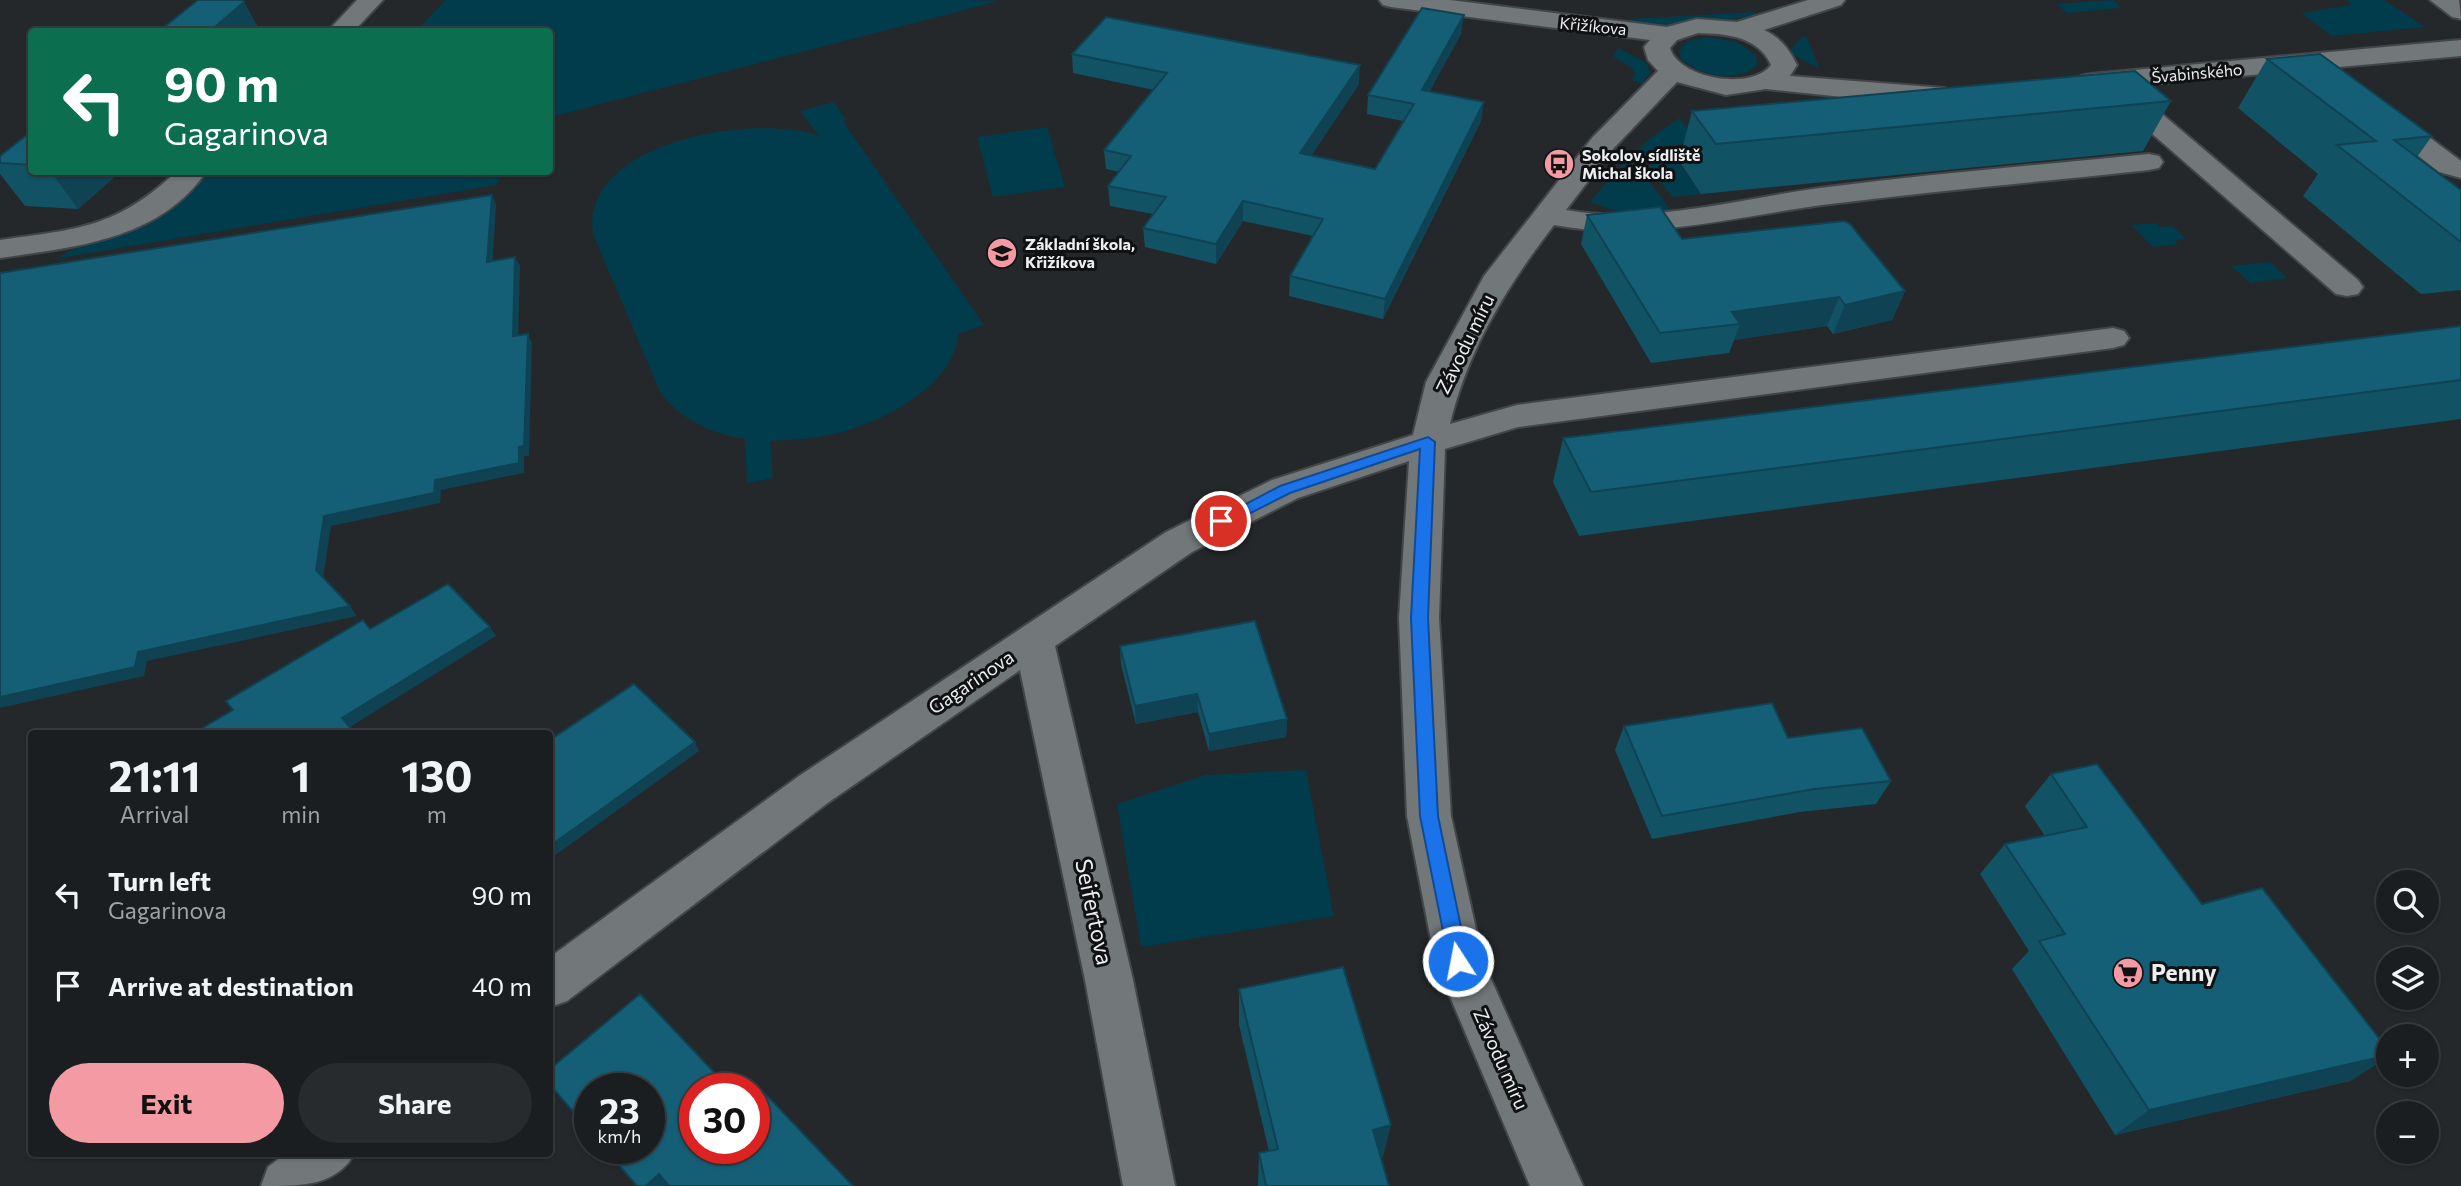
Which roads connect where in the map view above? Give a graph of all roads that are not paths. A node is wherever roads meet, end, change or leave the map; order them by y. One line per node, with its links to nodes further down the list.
1 (371, 0): 7 (street)
2 (1391, 0): 10 (street, Křižíkova)
3 (1833, 0): 8 (street)
4 (1849, 0): 12 (street)
5 (2442, 0): 6 (street)
6 (2461, 12)
7 (342, 28)
8 (1738, 30): 10 (street); 12 (street)
9 (2461, 48): 11 (street, Švabinského)
10 (1664, 53): 15 (street, Křižíkova); 19 (street, Závodu míru)
11 (2313, 62): 13 (street, Švabinského); 21 (street)
12 (1774, 64): 15 (street); 17 (street)
13 (2107, 80): 14 (street, Švabinského); 25 (street)
14 (2070, 84)
15 (1709, 86): 19 (street, Závodu míru)
16 (1957, 93): 17 (street)
17 (1891, 94): 18 (street)
18 (1870, 120)
19 (1602, 144): 23 (street, Závodu míru)
20 (2149, 163): 23 (street)
21 (2461, 170)
22 (189, 175): 24 (street)
23 (1546, 215): 27 (street, Závodu míru)
24 (0, 248)
25 (2347, 287)
26 (2113, 338): 27 (street, Gagarinova)
27 (1428, 442): 28 (street, Gagarinova); 33 (street, Závodu míru)
28 (1034, 640): 29 (street, Gagarinova); 32 (street, Seifertova)
29 (553, 983)
30 (323, 1157): 31 (street)
31 (288, 1186)
32 (1149, 1186)
33 (1557, 1186)

